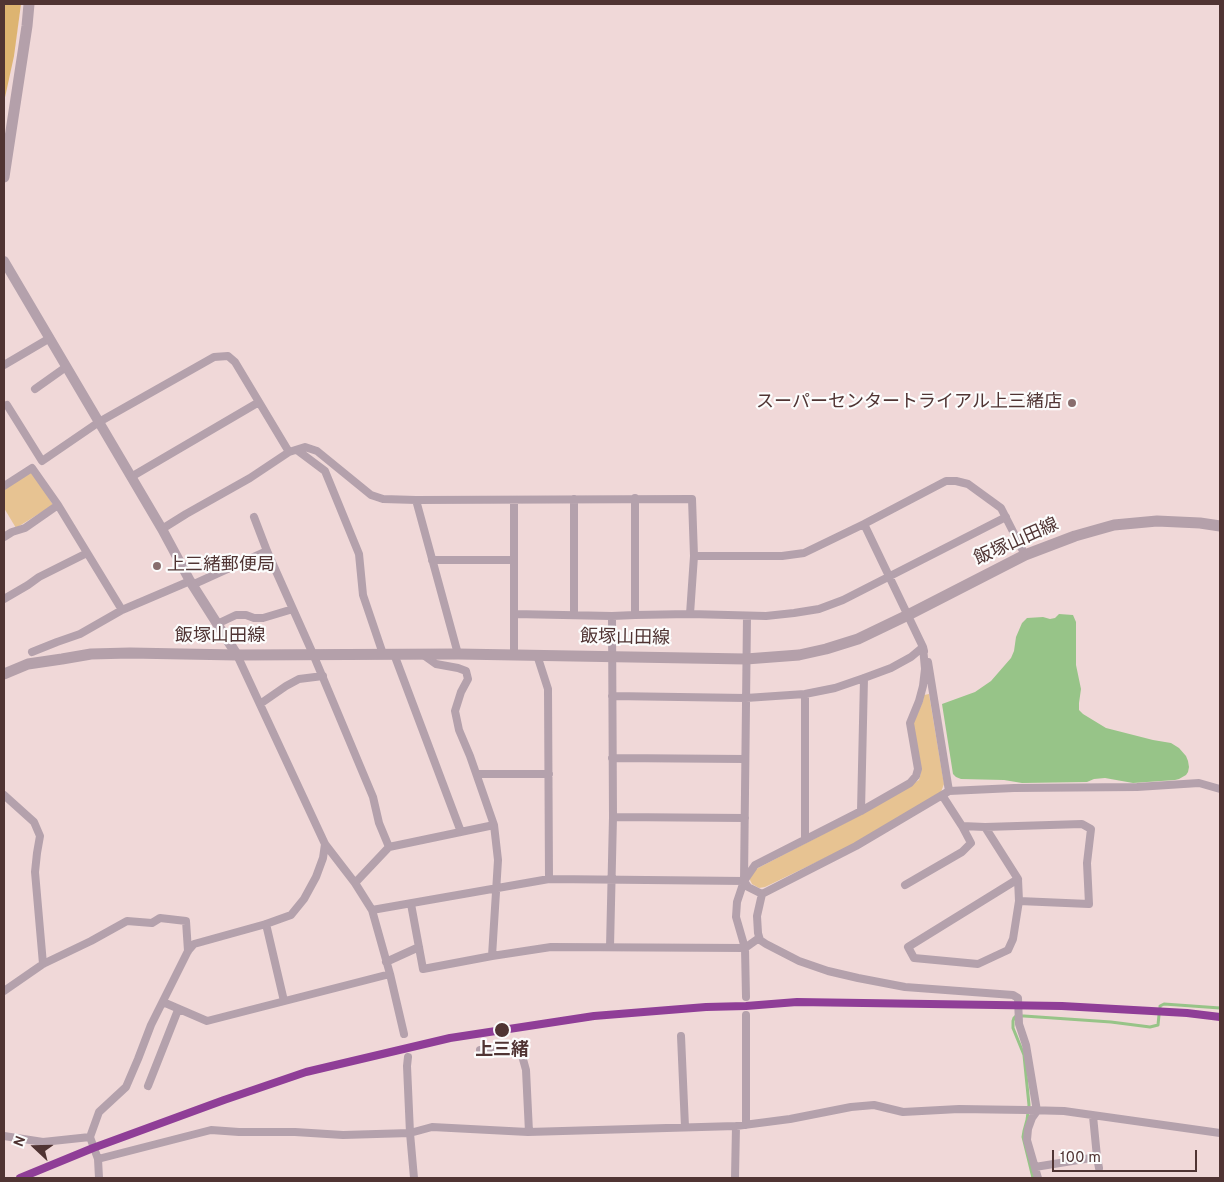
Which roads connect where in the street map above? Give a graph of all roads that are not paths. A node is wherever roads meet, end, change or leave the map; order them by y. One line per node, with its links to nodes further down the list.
1 (29, 4): 2 (main road)
2 (4, 177)
3 (4, 261): 4 (street)
4 (50, 338): 5 (street); 6 (street)
5 (4, 365)
6 (66, 367): 7 (street); 10 (street)
7 (35, 390)
8 (259, 402): 10 (street); 11 (street); 12 (street)
9 (6, 405): 10 (street)
10 (99, 422): 12 (street)
11 (293, 451): 16 (street); 23 (street); 47 (street)
12 (131, 477): 23 (street)
13 (4, 486): 18 (street)
14 (635, 498): 15 (street); 28 (street); 39 (street)
15 (574, 499): 17 (street); 38 (street)
16 (416, 500): 17 (street); 29 (street)
17 (514, 500): 30 (street)
18 (58, 506): 24 (street); 26 (street)
19 (254, 517): 25 (street)
20 (1006, 517): 21 (street); 27 (street); 31 (street)
21 (864, 524): 28 (street); 31 (street)
22 (1220, 526): 27 (main road, 飯塚山田線)
23 (162, 529): 32 (street)
24 (4, 537)
25 (267, 552): 32 (street); 34 (street)
26 (87, 553): 33 (street); 35 (street)
27 (1025, 555): 40 (main road, 飯塚山田線)
28 (694, 556): 37 (street)
29 (432, 560): 30 (street); 49 (street)
30 (514, 560): 36 (street)
31 (888, 577): 40 (street); 42 (street)
32 (191, 583): 35 (street); 43 (street)
33 (4, 599)
34 (293, 609): 43 (street); 46 (street)
35 (122, 610): 45 (street)
36 (514, 614): 38 (street); 51 (street)
37 (690, 614): 39 (street); 42 (street)
38 (574, 615): 41 (street)
39 (635, 615): 41 (street)
40 (908, 615): 44 (street); 54 (main road, 飯塚山田線)
41 (612, 616): 53 (street)
42 (747, 616): 54 (street)
43 (217, 624): 50 (street)
44 (923, 647): 57 (street); 67 (street); 69 (street)
45 (32, 652)
46 (313, 654): 47 (main road, 飯塚山田線); 50 (main road, 飯塚山田線); 56 (street)
47 (389, 654): 48 (main road, 飯塚山田線); 75 (street)
48 (422, 654): 49 (main road, 飯塚山田線); 64 (street)
49 (458, 654): 51 (main road, 飯塚山田線)
50 (237, 655): 55 (main road, 飯塚山田線); 61 (street)
51 (514, 655): 52 (main road, 飯塚山田線)
52 (537, 655): 53 (main road, 飯塚山田線); 65 (street)
53 (612, 656): 54 (main road, 飯塚山田線); 59 (street)
54 (746, 659): 60 (street)
55 (4, 674)
56 (323, 676): 61 (street); 78 (street)
57 (864, 678): 58 (street); 69 (street)
58 (806, 694): 60 (street); 76 (street)
59 (612, 696): 60 (street); 62 (street)
60 (746, 698): 63 (street)
61 (260, 704): 77 (street)
62 (612, 758): 63 (street); 70 (street)
63 (745, 759): 71 (street)
64 (476, 774): 65 (street); 72 (street)
65 (549, 774): 80 (street)
66 (1220, 789): 67 (street)
67 (946, 793): 73 (street); 86 (street)
68 (4, 795): 98 (street)
69 (861, 811): 76 (street)
70 (612, 817): 71 (street); 81 (street)
71 (745, 818): 82 (street)
72 (494, 824): 75 (street); 85 (street)
73 (962, 826): 74 (street); 84 (street)
74 (986, 827): 79 (street); 87 (street)
75 (461, 832): 78 (street)
76 (805, 839): 82 (street)
77 (325, 844): 83 (street); 90 (street)
78 (388, 847): 83 (street)
79 (1018, 879): 87 (street); 87 (street)
80 (549, 880): 81 (street); 85 (street)
81 (612, 880): 82 (street); 93 (street)
82 (744, 881): 86 (street); 94 (street)
83 (355, 883): 89 (street)
84 (905, 885)
85 (497, 889): 88 (street); 96 (street)
86 (762, 894): 91 (street)
87 (1019, 902)
88 (411, 904): 89 (street); 92 (street)
89 (372, 910): 97 (street)
90 (266, 924): 95 (street); 102 (street)
91 (759, 938): 94 (street); 111 (street)
92 (418, 947): 96 (street); 97 (street)
93 (610, 947): 94 (street); 96 (street)
94 (745, 948): 101 (street)
95 (188, 951): 98 (street); 103 (street)
96 (492, 956)
97 (386, 962): 99 (street)
98 (43, 964): 100 (street)
99 (390, 974): 102 (street); 106 (street)
100 (4, 991)
101 (746, 997)
102 (284, 1001): 104 (street)
103 (163, 1002): 104 (street); 120 (street)
104 (178, 1010): 110 (street)
105 (746, 1015): 113 (street)
106 (404, 1034)
107 (681, 1036): 115 (street)
108 (480, 1050): 116 (street)
109 (408, 1057): 117 (street)
110 (148, 1086)
111 (1031, 1110): 112 (street); 113 (street); 123 (street)
112 (1093, 1116): 118 (street); 121 (street)
113 (746, 1125): 114 (street)
114 (736, 1126): 115 (street); 127 (street)
115 (685, 1127): 116 (street)
116 (530, 1132): 117 (street)
117 (410, 1133): 122 (street); 126 (street)
118 (1220, 1133)
119 (4, 1136): 120 (street)
120 (90, 1137): 122 (street)
121 (1097, 1157): 123 (street); 124 (street)
122 (98, 1159): 125 (street)
123 (1035, 1167): 128 (street)
124 (1099, 1168)
125 (99, 1178)
126 (414, 1178)
127 (735, 1178)
128 (1038, 1178)

